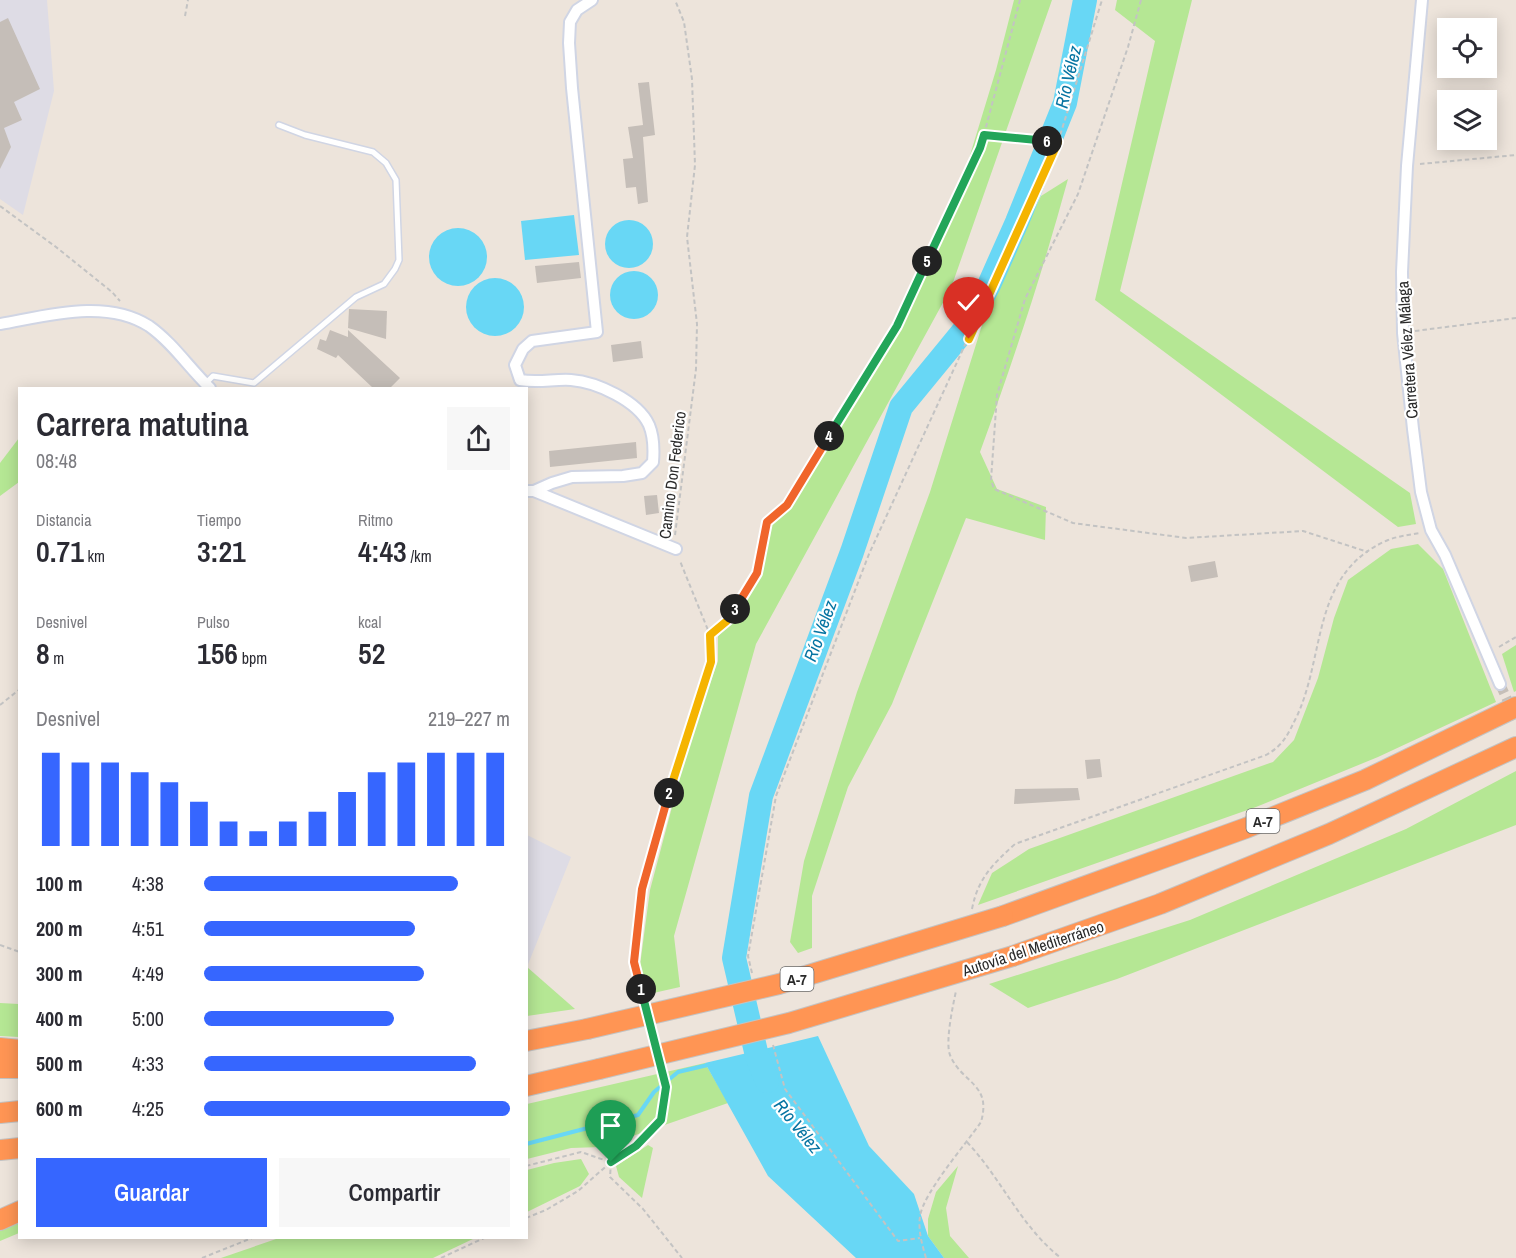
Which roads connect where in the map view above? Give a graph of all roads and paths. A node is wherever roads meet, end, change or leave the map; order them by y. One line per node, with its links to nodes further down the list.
1 (188, 0): 8 (path)
2 (591, 0): 20 (street)
3 (675, 0): 21 (path, Camino Don Federico)
4 (1020, 0): 10 (path)
5 (1141, 0): 22 (path)
6 (1422, 0): 13 (street, Carretera Vélez Málaga)
7 (1102, 1): 11 (path)
8 (185, 16)
9 (279, 124): 19 (lane)
10 (984, 135): 11 (path); 23 (path)
11 (1058, 142): 33 (path)
12 (1516, 155): 13 (path)
13 (1407, 166): 18 (street, Carretera Vélez Málaga)
14 (0, 206): 15 (path)
15 (124, 316): 17 (street); 19 (street)
16 (1516, 318): 18 (path)
17 (0, 324)
18 (1403, 333): 25 (street, Carretera Vélez Málaga)
19 (208, 386)
20 (530, 491): 21 (street)
21 (676, 549): 23 (path, Camino Don Federico)
22 (1368, 552)
23 (710, 635): 34 (path, Camino Don Federico)
24 (1516, 637): 25 (path)
25 (1488, 653): 26 (street, Carretera Vélez Málaga)
26 (1500, 684)
27 (18, 691): 28 (path)
28 (0, 705)
29 (1516, 707): 35 (highway, A-7, bridge)
30 (1516, 747): 42 (highway, Autovía del Mediterráneo / A-7, bridge)
31 (0, 945): 32 (path)
32 (18, 951)
33 (754, 978)
34 (644, 1002)
35 (531, 1040)
36 (773, 1045): 55 (path)
37 (0, 1048): 38 (highway)
38 (18, 1050)
39 (661, 1063): 48 (path)
40 (0, 1068): 41 (highway)
41 (18, 1068)
42 (599, 1069): 43 (highway, Autovía del Mediterráneo / A-7); 44 (highway)
43 (528, 1081)
44 (528, 1086)
45 (967, 1141): 61 (path)
46 (18, 1148): 47 (highway)
47 (0, 1150)
48 (611, 1162): 49 (path); 53 (path); 60 (path)
49 (528, 1165)
50 (18, 1203): 51 (highway)
51 (0, 1207)
52 (18, 1212): 54 (highway)
53 (528, 1217)
54 (0, 1220)
55 (920, 1238)
56 (250, 1239): 58 (path)
57 (482, 1239): 59 (path)
58 (202, 1258)
59 (441, 1258)
60 (682, 1258)
61 (1061, 1258)

